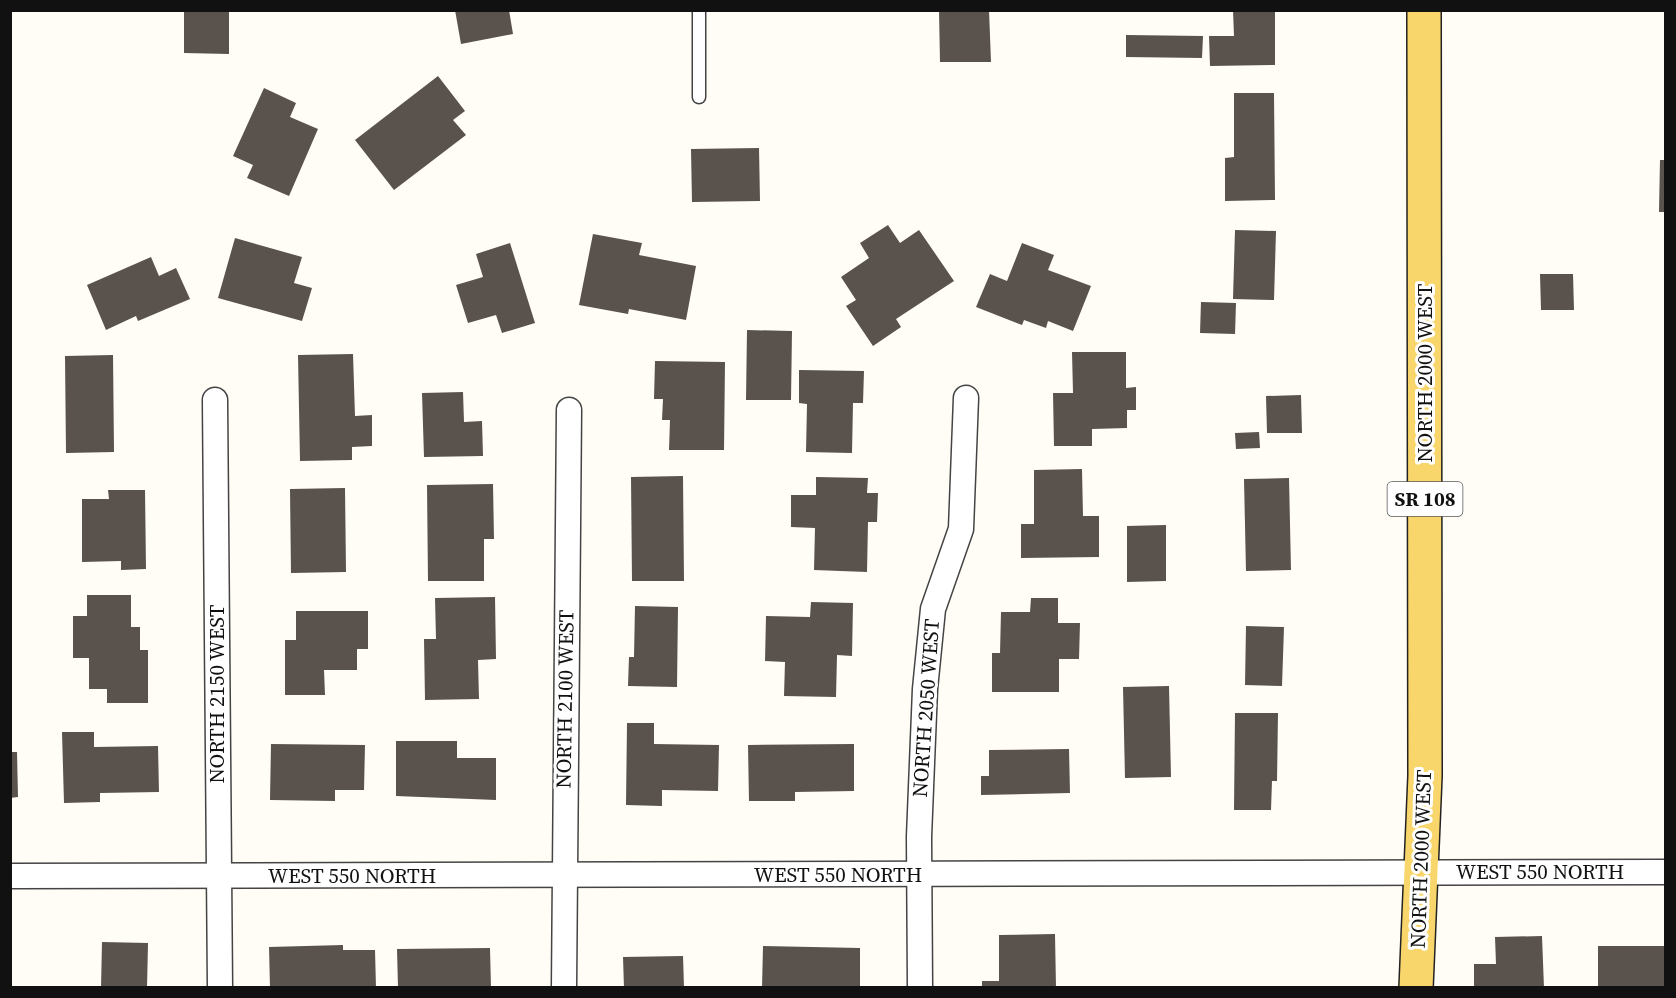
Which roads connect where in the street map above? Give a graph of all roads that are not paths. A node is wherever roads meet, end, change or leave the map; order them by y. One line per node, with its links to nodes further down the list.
1 (699, 10): 3 (lane)
2 (1424, 10): 8 (main road, NORTH 2000 WEST / SR 108)
3 (699, 97)
4 (966, 398): 11 (street, NORTH 2050 WEST)
5 (215, 400): 12 (street, NORTH 2150 WEST)
6 (569, 410): 10 (street, NORTH 2100 WEST)
7 (1665, 872): 8 (street, WEST 550 NORTH)
8 (1420, 873): 11 (street, WEST 550 NORTH); 16 (main road, NORTH 2000 WEST / SR 108)
9 (10, 876): 12 (street, WEST 550 NORTH)
10 (563, 876): 11 (street, WEST 550 NORTH); 12 (street, WEST 550 NORTH); 14 (street, NORTH 2100 WEST)
11 (920, 876): 15 (street, NORTH 2050 WEST)
12 (218, 877): 13 (street, NORTH 2150 WEST)
13 (220, 987)
14 (564, 987)
15 (920, 987)
16 (1416, 987)

